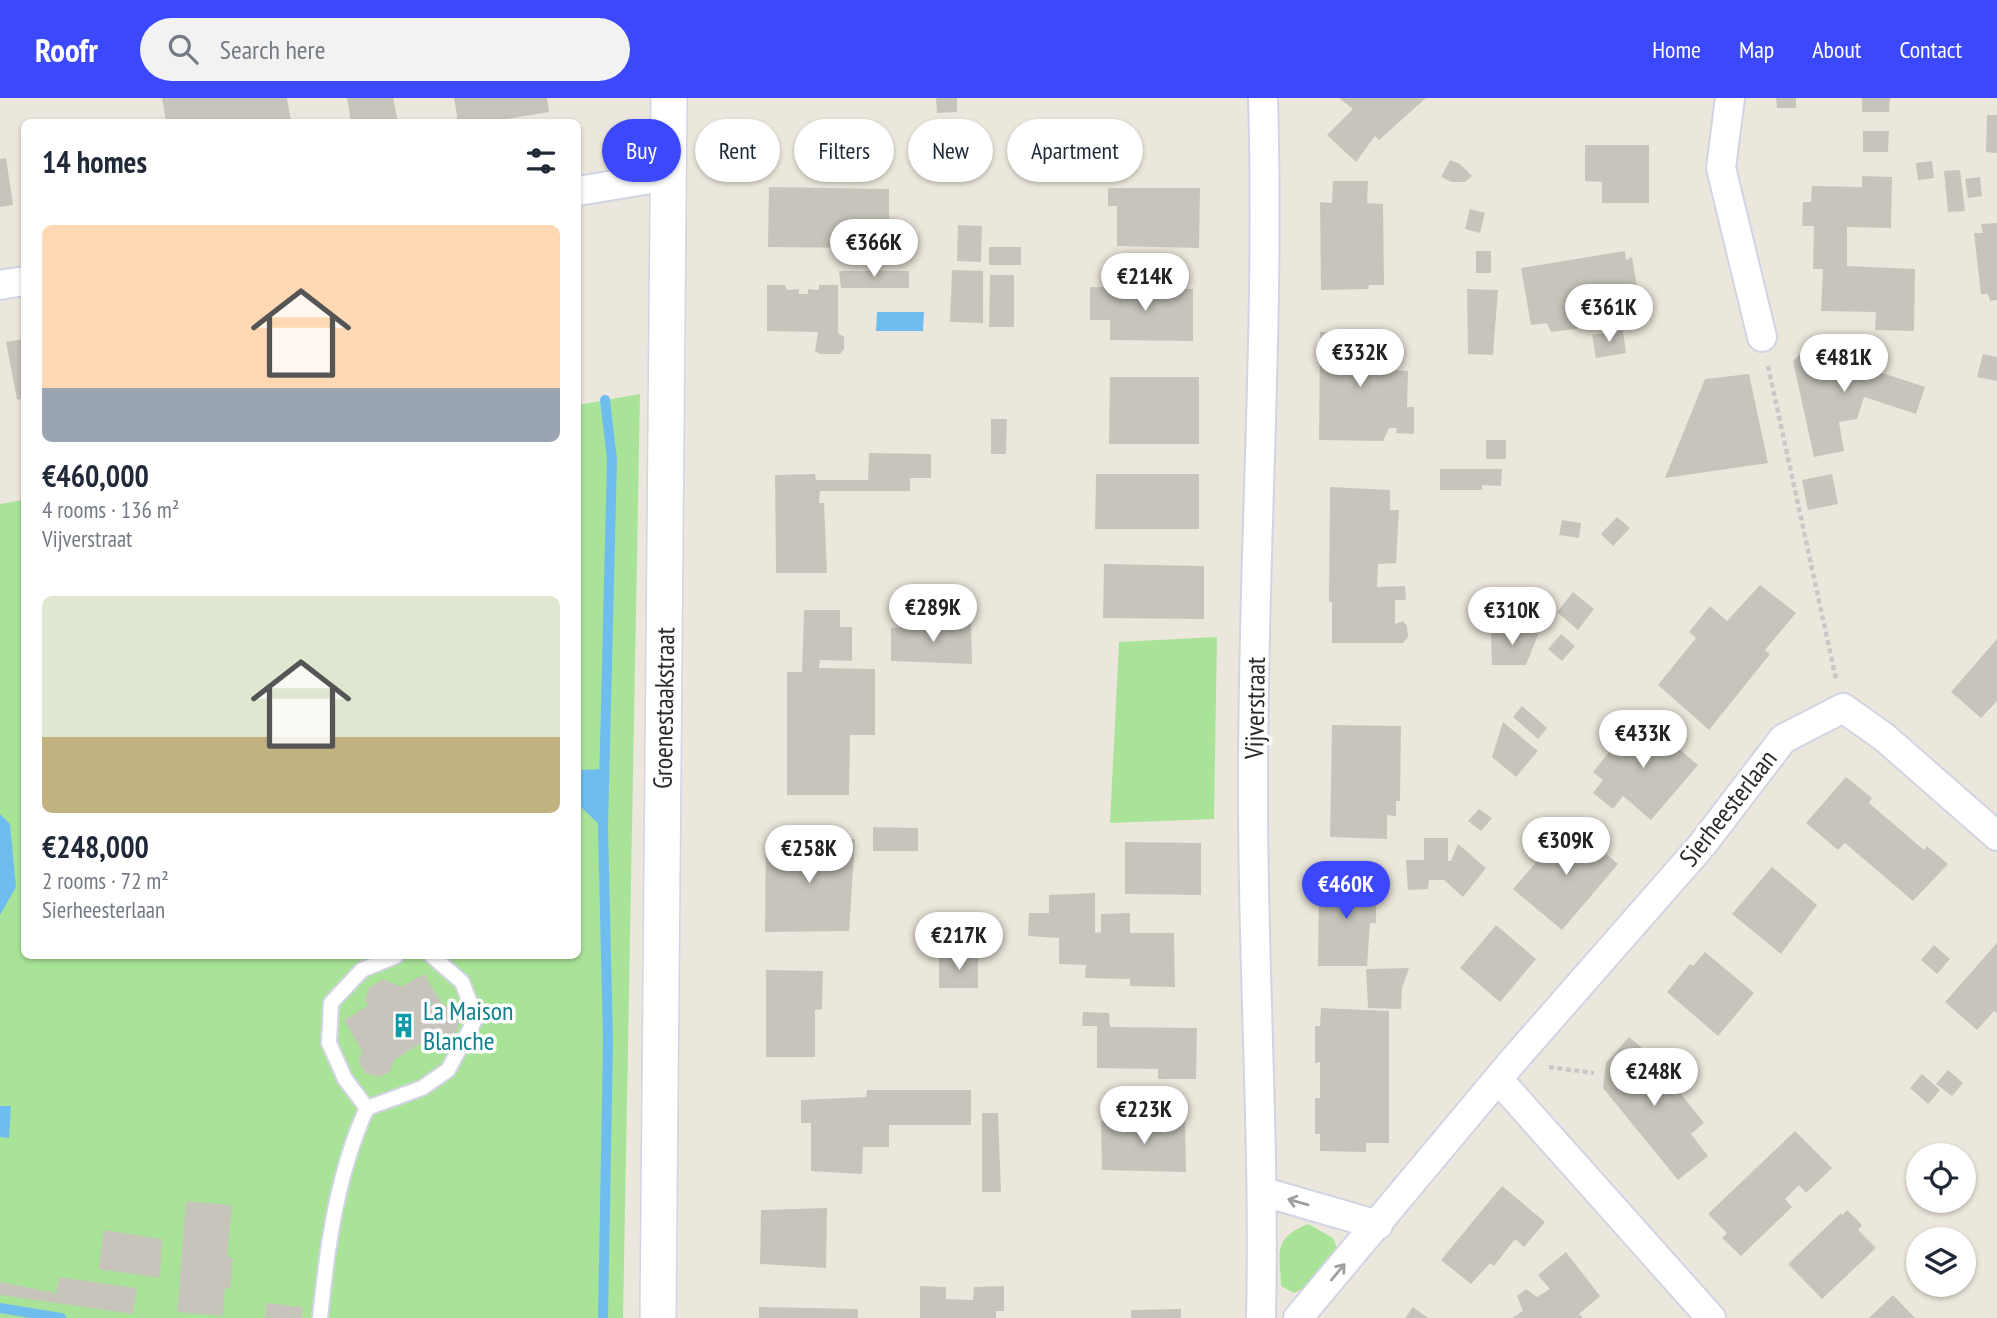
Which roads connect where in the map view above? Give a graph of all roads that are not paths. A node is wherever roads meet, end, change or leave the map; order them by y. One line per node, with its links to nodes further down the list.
1 (668, 98): 4 (street, Groenestaakstraat)
2 (1264, 98): 16 (street, Vijverstraat)
3 (1730, 98): 10 (street)
4 (669, 119)
5 (633, 182): 7 (street)
6 (670, 182): 19 (street, Groenestaakstraat)
7 (581, 191)
8 (21, 282): 9 (street)
9 (0, 285)
10 (1762, 337)
11 (1997, 836): 14 (street, Sierheesterlaan)
12 (389, 959): 15 (lane)
13 (435, 959): 15 (lane)
14 (1498, 1079): 17 (street, Sierheesterlaan); 22 (street)
15 (366, 1108): 18 (lane)
16 (1264, 1192): 17 (street, one-way to 16); 20 (street, Vijverstraat)
17 (1378, 1225): 21 (street, Sierheesterlaan, one-way to 17)
18 (320, 1318)
19 (658, 1318)
20 (1261, 1318)
21 (1298, 1318)
22 (1711, 1318)

